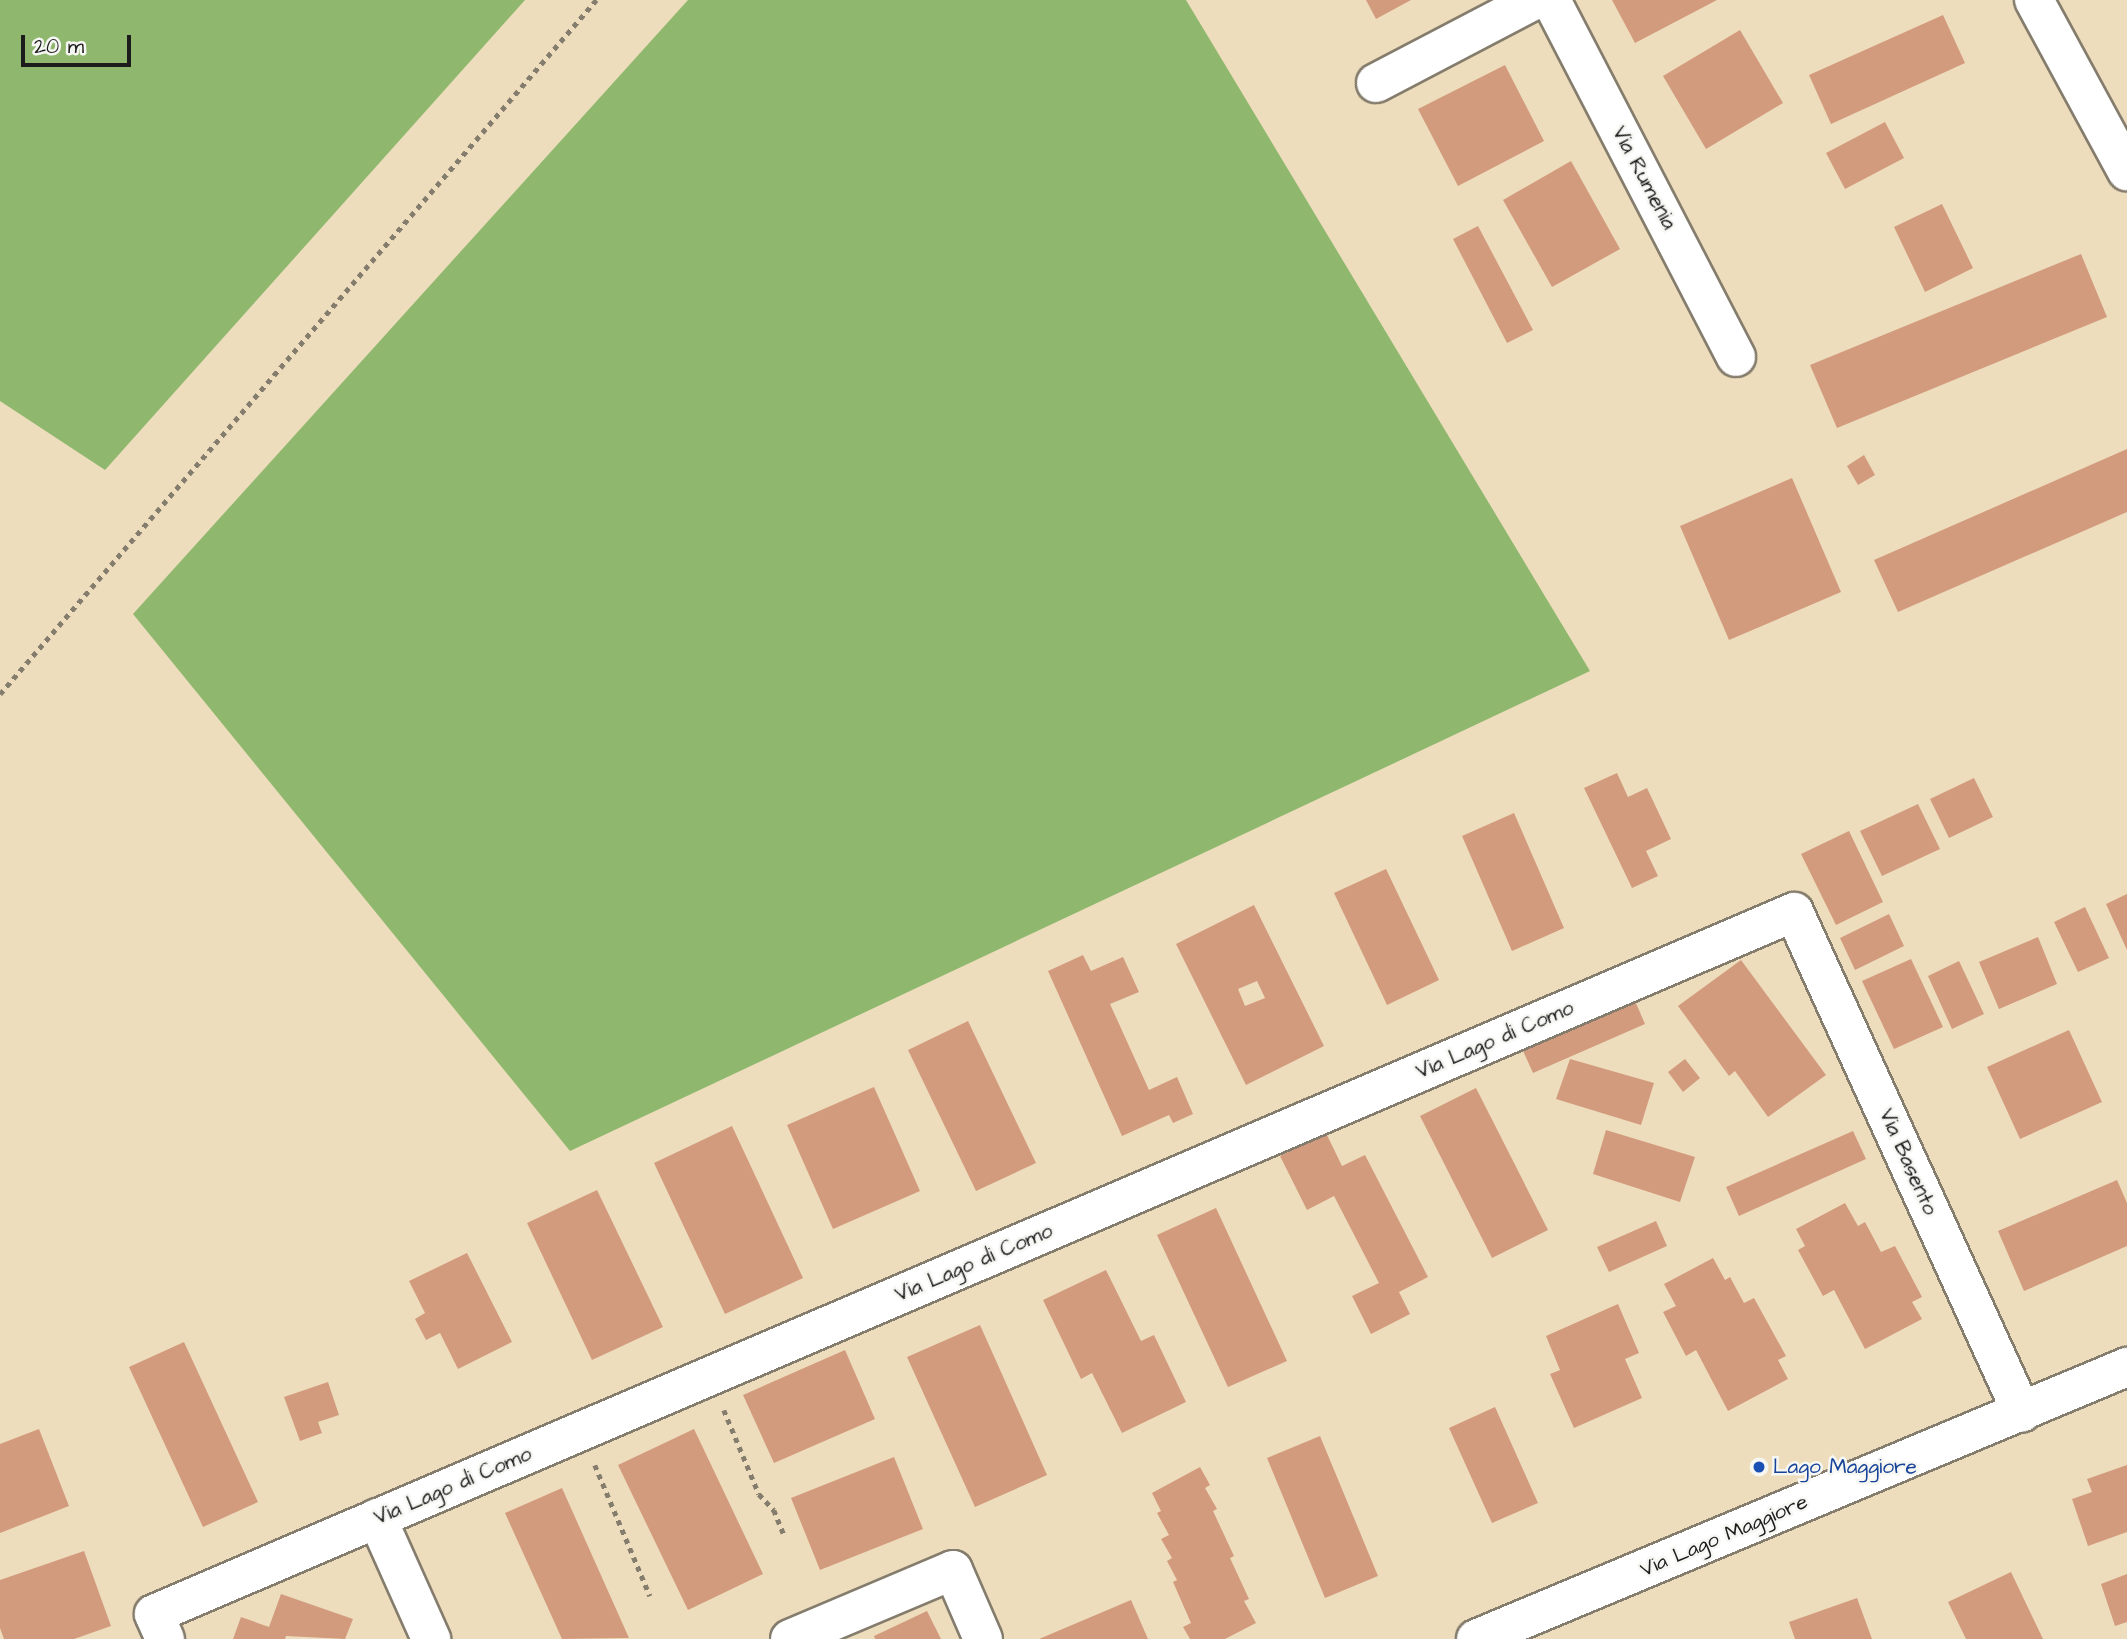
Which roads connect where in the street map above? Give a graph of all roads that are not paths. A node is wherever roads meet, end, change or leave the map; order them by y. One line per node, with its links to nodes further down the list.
1 (1535, 0): 4 (street)
2 (1550, 0): 6 (street, Via Rumenia)
3 (2034, 0): 5 (street)
4 (1376, 83)
5 (2127, 172)
6 (1736, 357)
7 (1794, 912): 9 (street, Via Basento); 10 (street, Via Lago di Como)
8 (2127, 1367): 9 (street, Via Lago Maggiore)
9 (2022, 1413): 15 (street, Via Lago Maggiore)
10 (377, 1518): 11 (street, Via Lago di Como); 12 (street)
11 (160, 1626)
12 (431, 1639)
13 (790, 1639): 14 (street)
14 (983, 1639)
15 (1476, 1639)

